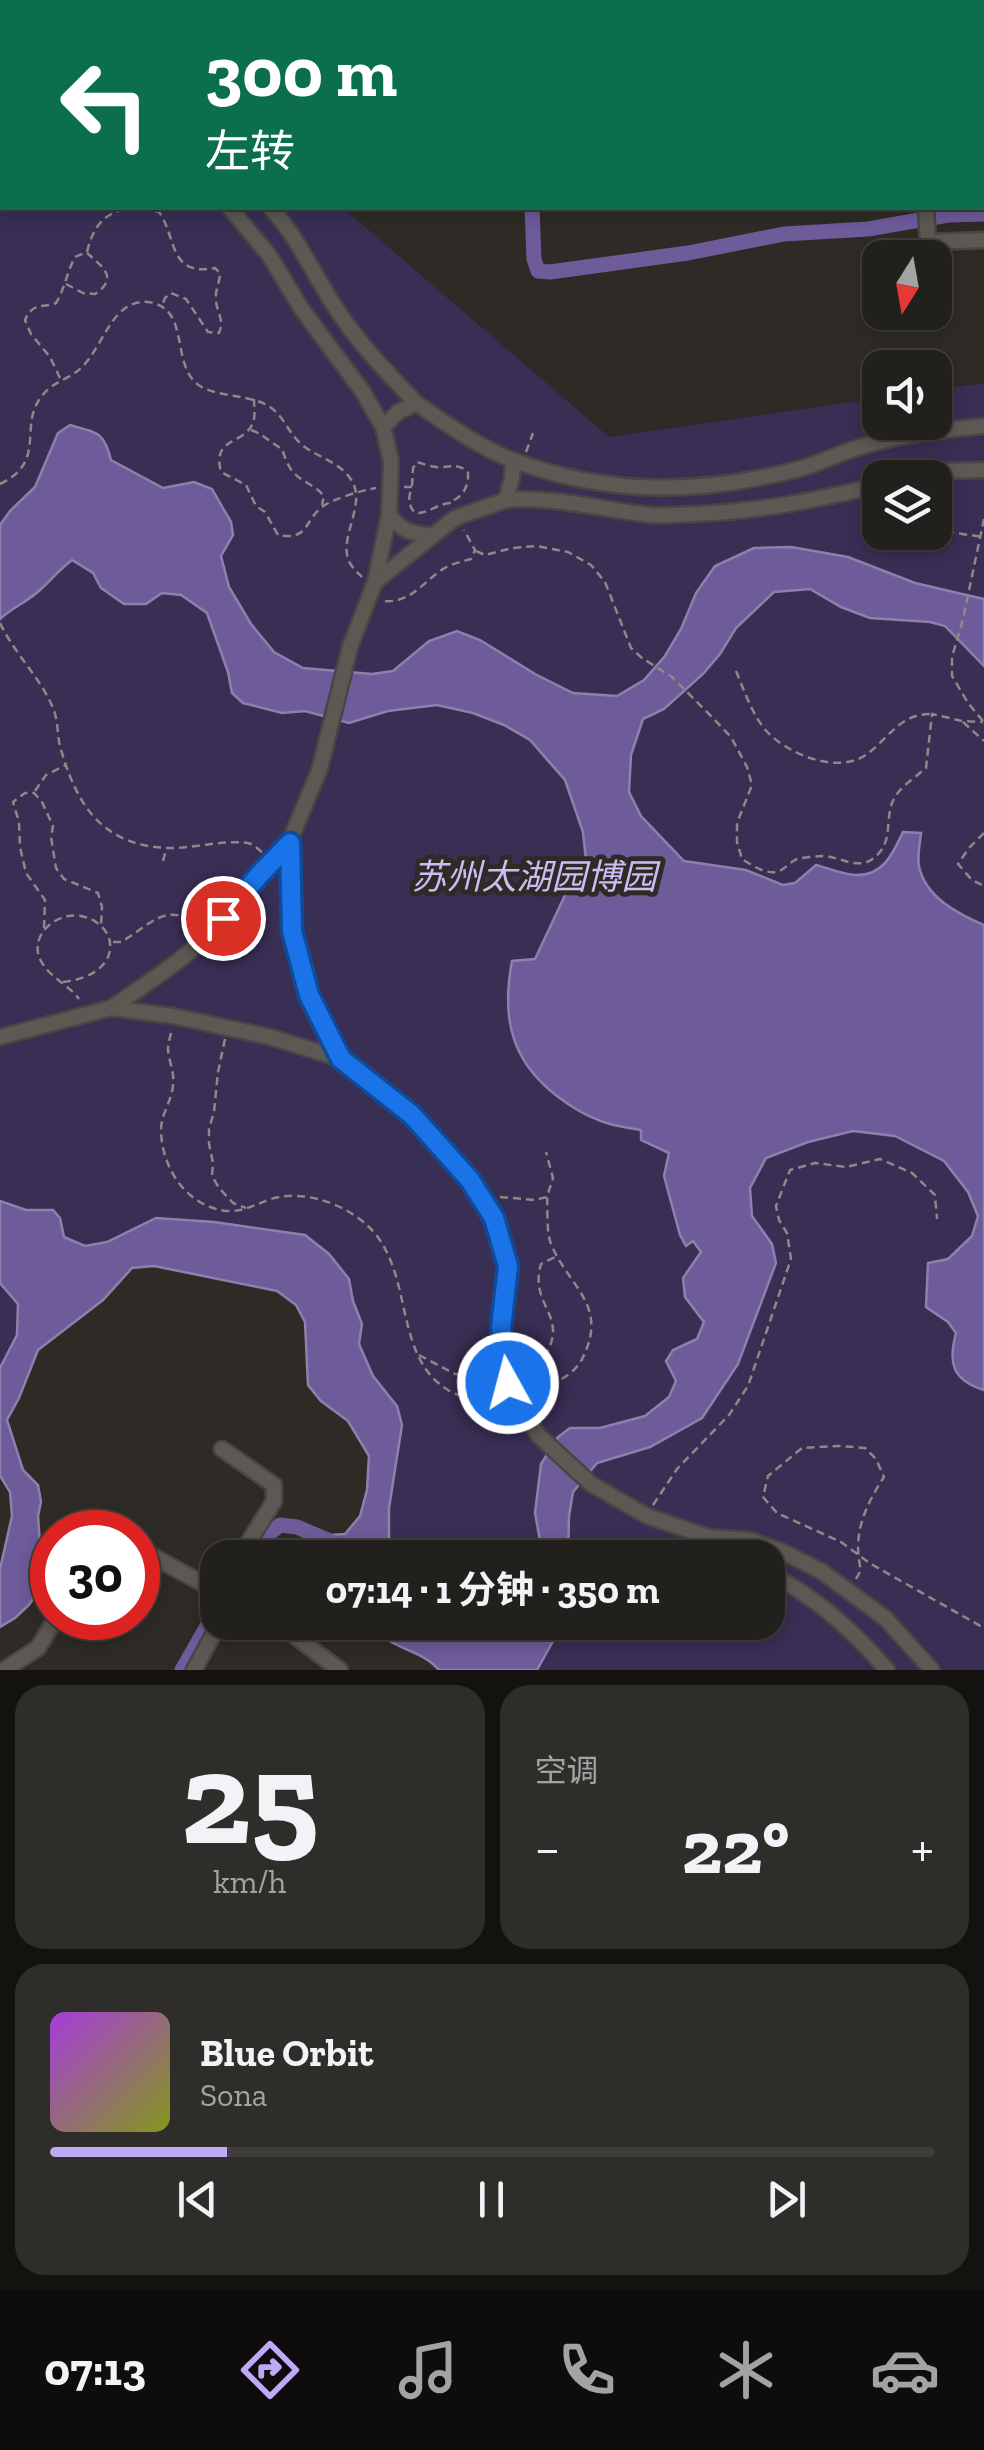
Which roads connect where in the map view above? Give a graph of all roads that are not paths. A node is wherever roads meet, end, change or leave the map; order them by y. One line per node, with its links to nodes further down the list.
1 (232, 210): 7 (street)
2 (272, 210): 5 (street)
3 (926, 210): 4 (street)
4 (984, 240)
5 (416, 403): 7 (street); 8 (street)
6 (984, 426): 8 (street)
7 (383, 427): 13 (street)
8 (513, 460): 12 (street)
9 (984, 470): 10 (street)
10 (952, 471)
11 (862, 488): 12 (street)
12 (506, 500): 14 (street)
13 (389, 514): 14 (street); 15 (street)
14 (430, 535): 15 (street)
15 (374, 585): 16 (street)
16 (290, 843): 17 (street); 19 (street)
17 (111, 1008): 18 (street); 19 (street)
18 (0, 1038)
19 (341, 1059): 21 (street)
20 (222, 1449): 22 (street)
21 (708, 1537): 23 (street); 34 (street)
22 (250, 1540)
23 (712, 1540)
24 (160, 1560): 26 (street)
25 (785, 1581): 33 (street)
26 (200, 1582)
27 (43, 1640): 30 (street)
28 (210, 1640): 31 (street)
29 (300, 1640): 32 (street)
30 (4, 1670)
31 (194, 1670)
32 (340, 1670)
33 (887, 1670)
34 (932, 1670)

